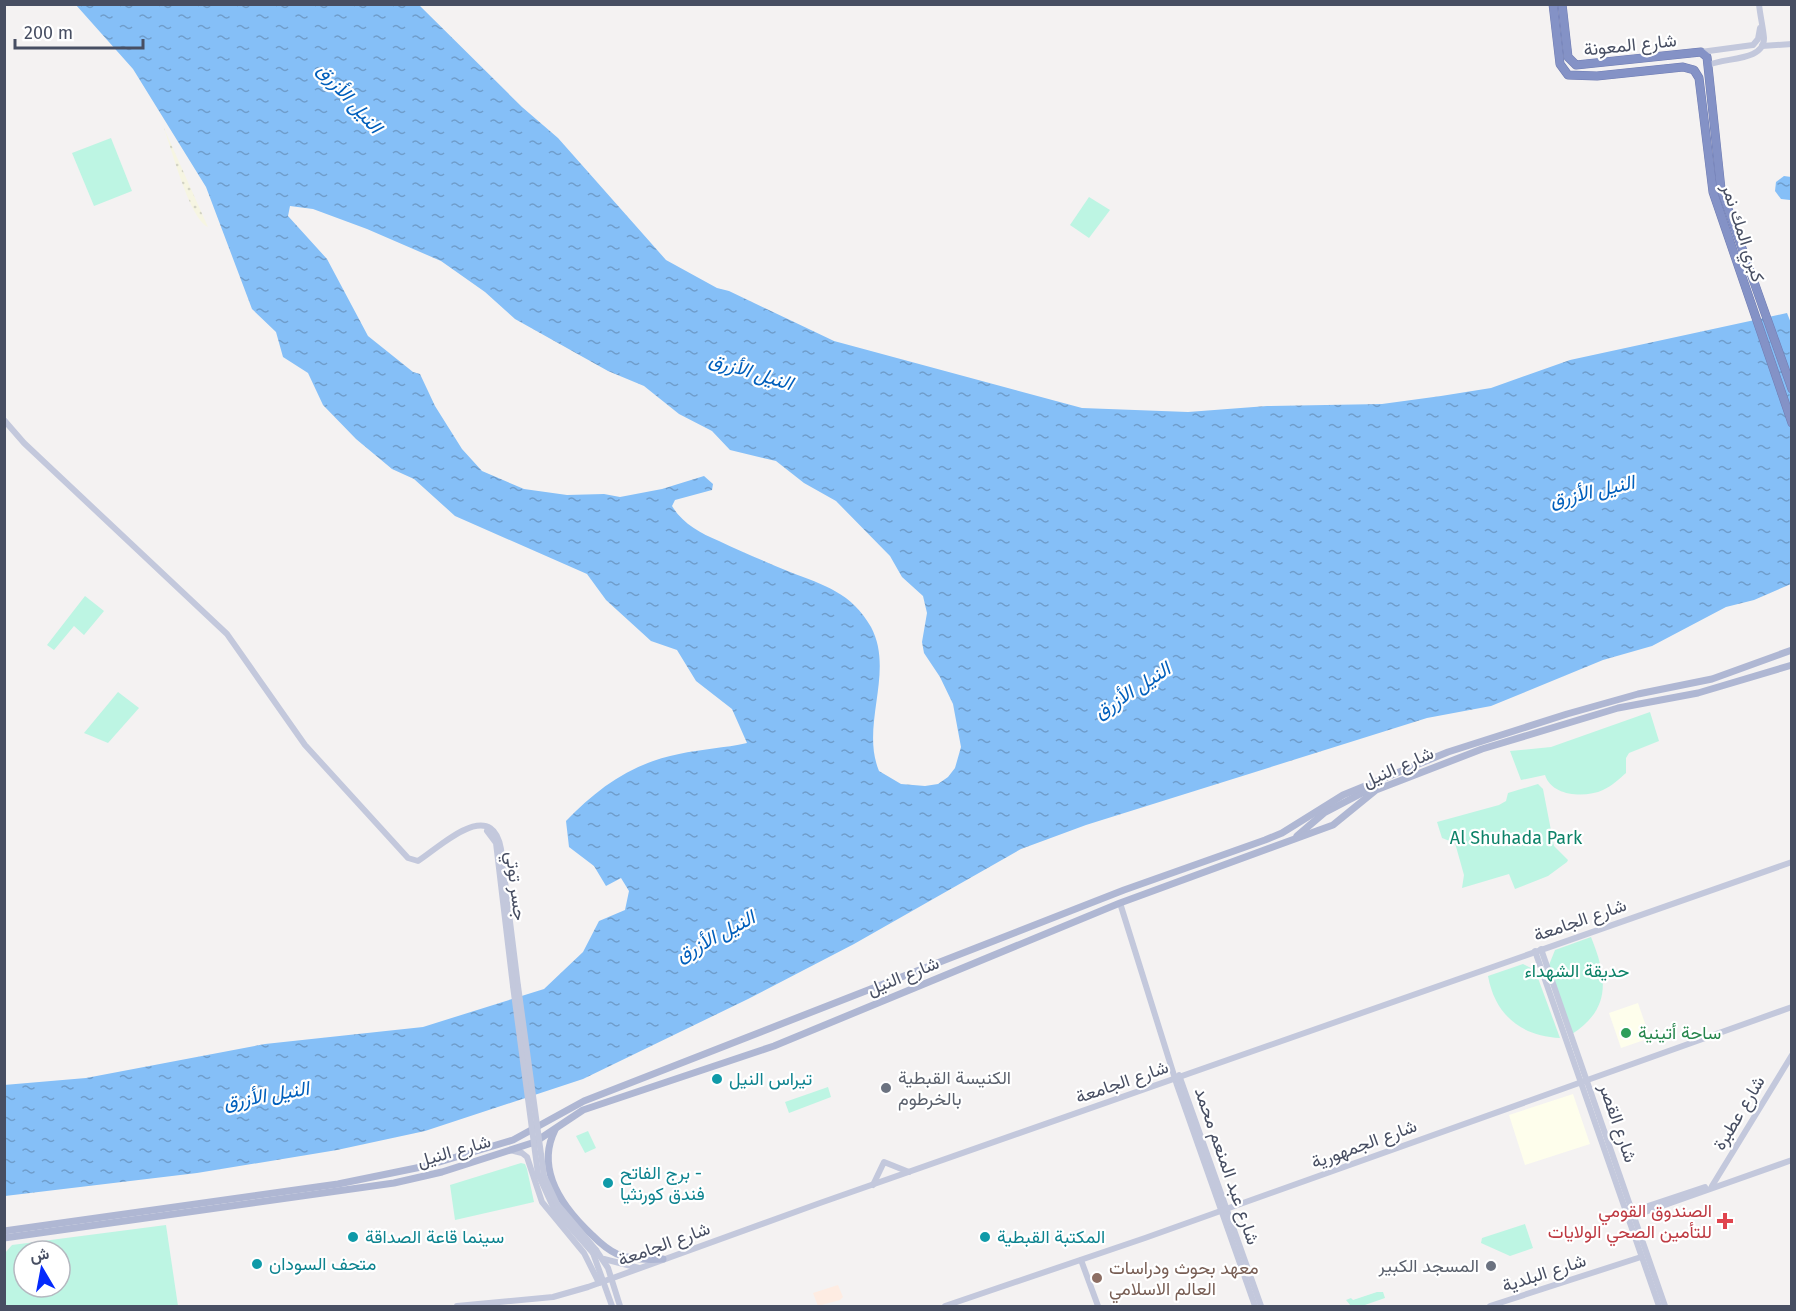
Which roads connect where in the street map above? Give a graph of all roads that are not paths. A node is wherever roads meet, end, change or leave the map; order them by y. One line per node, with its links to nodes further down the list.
1 (1553, 4): 10 (highway, شارع المعونة)
2 (1562, 4): 8 (highway, شارع المعونة)
3 (1759, 4): 4 (main road)
4 (1760, 19): 6 (main road); 7 (main road)
5 (1791, 44): 6 (main road)
6 (1762, 46): 9 (main road)
7 (1701, 52): 8 (highway, شارع المعونة); 9 (highway, شارع المعونة)
8 (1688, 54): 10 (highway)
9 (1709, 65): 11 (highway, كبري المك نمر)
10 (1687, 68): 13 (highway, كبري المك نمر)
11 (1791, 389)
12 (4, 420): 48 (main road, جسر توتي, bridge)
13 (1791, 423)
14 (1790, 651): 16 (main road, شارع النيل)
15 (1791, 664): 18 (main road, شارع النيل)
16 (1691, 684): 17 (main road, شارع النيل); 18 (main road)
17 (1656, 690): 19 (main road); 20 (main road, شارع النيل)
18 (1689, 695): 19 (main road, شارع النيل)
19 (1654, 700): 21 (main road, شارع النيل)
20 (1407, 768): 21 (main road); 22 (main road, شارع النيل)
21 (1411, 776): 23 (main road, شارع النيل)
22 (1367, 784): 23 (main road); 25 (main road, شارع النيل)
23 (1293, 839): 26 (main road, شارع النيل)
24 (1791, 862): 28 (main road, شارع الجامعة)
25 (1172, 872): 26 (main road); 36 (main road, شارع النيل)
26 (1173, 883): 27 (main road, شارع النيل)
27 (1117, 904): 31 (main road, شارع عبد المنعم محمد); 33 (main road, شارع النيل)
28 (1538, 950): 31 (main road, شارع الجامعة); 32 (main road, شارع القصر)
29 (1791, 1007): 32 (main road, شارع الجمهورية)
30 (1791, 1055): 41 (main road, شارع عطبرة)
31 (1178, 1079): 37 (main road, شارع الجامعة); 44 (main road, شارع عبد المنعم محمد)
32 (1584, 1082): 44 (main road, شارع الجمهورية); 45 (main road, شارع القصر)
33 (557, 1126): 34 (main road, شارع النيل); 47 (main road)
34 (510, 1150): 38 (main road, شارع النيل); 54 (main road)
35 (1791, 1160): 41 (main road)
36 (426, 1166): 38 (main road); 40 (main road, شارع النيل)
37 (909, 1172): 39 (main road, شارع الجامعة); 39 (main road)
38 (428, 1176): 42 (main road, شارع النيل)
39 (872, 1185): 50 (main road, شارع الجامعة)
40 (319, 1186): 42 (main road); 43 (main road, شارع النيل)
41 (1712, 1187): 45 (main road)
42 (321, 1195): 43 (main road, شارع النيل)
43 (252, 1200): 46 (main road, شارع النيل)
44 (1224, 1209): 51 (main road, شارع الجمهورية); 55 (main road, شارع عبد المنعم محمد)
45 (1630, 1215): 49 (main road, شارع القصر); 63 (main road, شارع القصر)
46 (5, 1236)
47 (606, 1247): 48 (main road); 50 (main road)
48 (598, 1254): 52 (main road); 53 (main road); 54 (main road)
49 (1641, 1257): 61 (main road, شارع البلدية); 62 (main road, شارع القصر)
50 (663, 1259): 52 (main road, شارع الجامعة)
51 (1081, 1260): 59 (main road, شارع الجمهورية); 60 (main road)
52 (639, 1268): 53 (main road, شارع الجامعة)
53 (611, 1279): 54 (main road, شارع الجامعة); 58 (main road)
54 (601, 1282): 56 (main road, شارع الجامعة); 57 (main road)
55 (1257, 1305)
56 (457, 1306)
57 (612, 1306)
58 (620, 1306)
59 (945, 1306)
60 (1098, 1306)
61 (1490, 1306)
62 (1659, 1306)
63 (1665, 1306)

